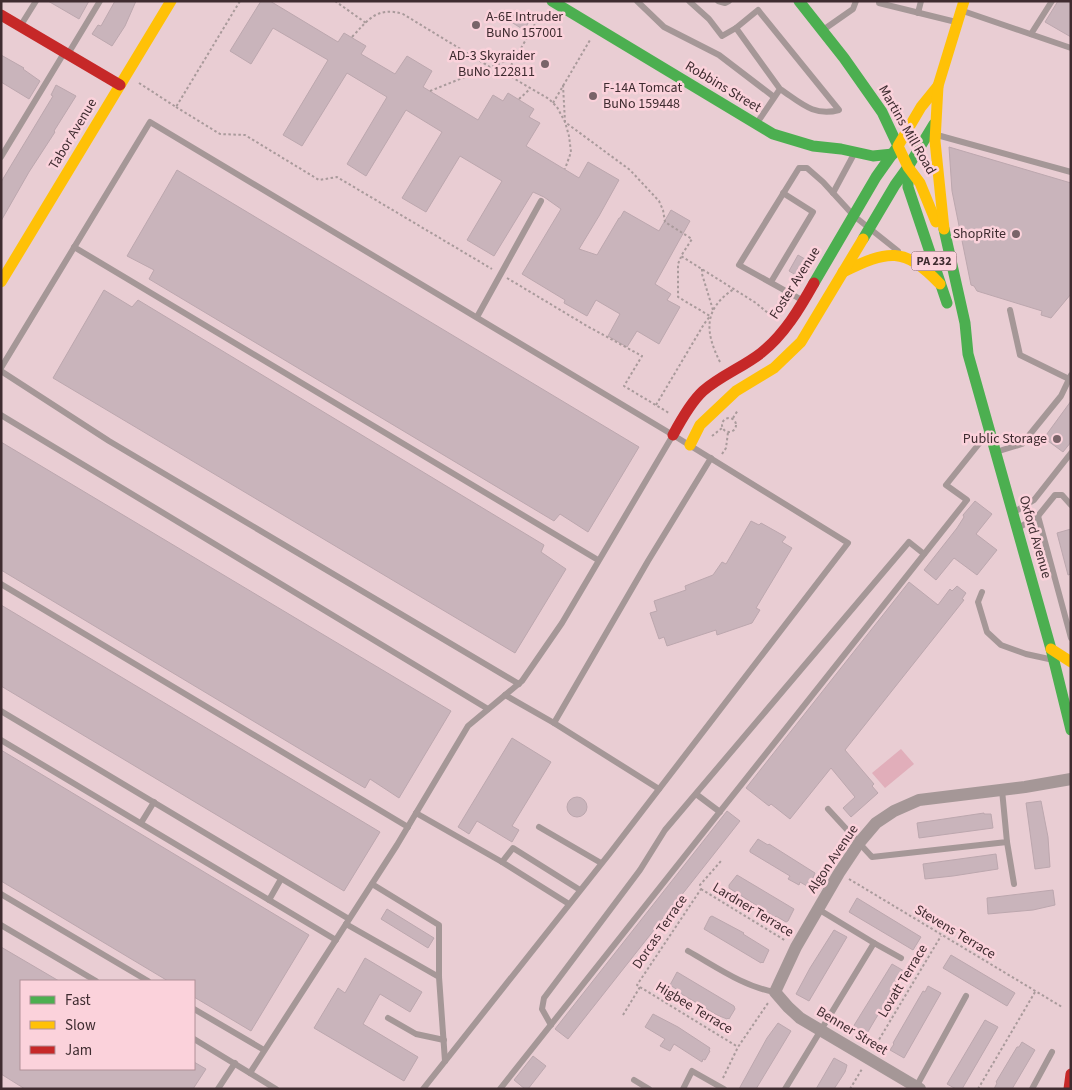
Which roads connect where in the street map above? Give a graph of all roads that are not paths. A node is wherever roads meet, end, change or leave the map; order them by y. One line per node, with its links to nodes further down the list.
1 (36, 1): 18 (lane)
2 (100, 1): 23 (lane)
3 (170, 1): 24 (street, Tabor Avenue)
4 (552, 1): 28 (street, Robbins Street)
5 (637, 1): 27 (lane)
6 (689, 1): 19 (lane)
7 (718, 1): 8 (lane)
8 (729, 1)
9 (799, 1): 20 (street, Martins Mill Road)
10 (856, 1): 20 (lane)
11 (879, 1): 15 (lane)
12 (921, 1): 15 (lane)
13 (1052, 1): 21 (lane)
14 (962, 6): 17 (street, Oxford Avenue / PA 232); 21 (lane)
15 (918, 13): 17 (lane)
16 (1, 15): 18 (street)
17 (957, 23): 25 (street, Oxford Avenue / PA 232)
18 (20, 26): 23 (street)
19 (736, 28): 26 (lane); 26 (lane)
20 (822, 31): 30 (street, Martins Mill Road)
21 (1031, 34): 22 (lane)
22 (1071, 48)
23 (66, 53): 24 (street); 32 (lane)
24 (120, 85): 44 (street, Tabor Avenue)
25 (938, 86): 29 (street, Oxford Avenue / PA 232); 30 (street, Oxford Avenue / PA 232)
26 (780, 88): 27 (lane)
27 (774, 97): 28 (lane)
28 (756, 124): 31 (street, Robbins Street)
29 (935, 129): 33 (street, Oxford Avenue); 34 (lane); 42 (street, Oxford Avenue / PA 232)
30 (896, 150): 31 (street, Robbins Street); 33 (street, Martins Mill Road); 38 (street, Foster Avenue)
31 (855, 152): 36 (lane)
32 (1, 157)
33 (908, 167): 39 (street); 42 (street, Martins Mill Road); 46 (street, PA 232)
34 (1071, 172)
35 (783, 193): 36 (lane); 45 (lane); 45 (lane)
36 (833, 193): 38 (lane)
37 (541, 201): 50 (lane)
38 (854, 216): 39 (lane); 47 (street, Foster Avenue)
39 (869, 228): 41 (lane); 43 (street)
40 (74, 247): 50 (lane); 53 (lane); 67 (lane)
41 (903, 255): 43 (street); 46 (street)
42 (950, 262): 52 (street, Oxford Avenue / PA 232)
43 (842, 272): 58 (street)
44 (1, 282)
45 (771, 282): 47 (lane)
46 (943, 288): 49 (street, PA 232)
47 (804, 301): 57 (street, Foster Avenue)
48 (1010, 310): 54 (lane)
49 (950, 311)
50 (476, 317): 57 (lane)
51 (954, 327): 52 (street, Oxford Avenue / PA 232)
52 (968, 354): 56 (street, Oxford Avenue / PA 232)
53 (1, 370): 73 (lane)
54 (1070, 377): 59 (lane)
55 (1, 415): 75 (lane)
56 (990, 430): 59 (street, Oxford Avenue / PA 232); 66 (lane)
57 (673, 435): 58 (lane); 67 (lane)
58 (690, 445): 61 (lane)
59 (996, 452): 63 (street, Oxford Avenue / PA 232)
60 (1071, 453): 63 (lane)
61 (711, 458): 77 (lane); 81 (lane)
62 (1071, 505): 64 (lane)
63 (1013, 513): 65 (street, Oxford Avenue / PA 232)
64 (1038, 516): 65 (lane); 70 (lane)
65 (1017, 528): 71 (street, Oxford Avenue / PA 232)
66 (924, 554): 83 (lane); 86 (lane)
67 (598, 560): 73 (lane)
68 (1, 584): 89 (lane)
69 (982, 592): 71 (lane)
70 (1071, 638)
71 (1052, 654): 72 (street); 78 (street, Oxford Avenue / PA 232)
72 (1069, 657)
73 (519, 684): 74 (lane)
74 (505, 696): 75 (lane); 77 (lane)
75 (488, 710): 87 (lane)
76 (1, 711): 84 (lane)
77 (554, 723): 81 (lane)
78 (1071, 730)
79 (1, 740): 88 (lane)
80 (1071, 779): 82 (street, Algon Avenue)
81 (659, 788): 94 (lane)
82 (1002, 790): 91 (street, Algon Avenue); 92 (lane)
83 (696, 794): 86 (lane); 116 (lane)
84 (154, 802): 88 (lane); 95 (lane)
85 (828, 809): 91 (lane)
86 (720, 812): 116 (lane)
87 (416, 813): 89 (lane); 93 (lane)
88 (141, 824): 100 (lane)
89 (408, 827): 96 (lane)
90 (539, 827): 94 (lane)
91 (859, 842): 92 (lane); 102 (street, Algon Avenue)
92 (1007, 842): 97 (lane)
93 (502, 862): 98 (lane); 101 (lane)
94 (601, 864): 98 (lane)
95 (282, 878): 100 (lane); 103 (lane)
96 (372, 884): 103 (lane); 109 (lane)
97 (1014, 884)
98 (580, 890): 101 (lane)
99 (1, 894): 111 (lane)
100 (269, 900): 105 (lane)
101 (569, 904): 122 (lane)
102 (818, 909): 106 (lane); 112 (street, Algon Avenue)
103 (348, 922): 105 (lane); 109 (lane)
104 (1, 925): 110 (lane)
105 (336, 940): 120 (lane)
106 (874, 943): 108 (lane); 117 (lane)
107 (688, 951): 112 (lane)
108 (901, 958)
109 (439, 977): 119 (lane)
110 (94, 980)
111 (146, 980)
112 (775, 992): 117 (street, Benner Street)
113 (966, 996): 128 (lane)
114 (195, 1010): 120 (lane)
115 (388, 1018): 119 (lane)
116 (551, 1025): 133 (lane)
117 (821, 1030): 128 (street, Benner Street); 136 (lane)
118 (195, 1040): 123 (lane)
119 (444, 1040): 122 (lane)
120 (264, 1050): 124 (lane)
121 (1052, 1052): 137 (lane)
122 (445, 1061): 132 (lane)
123 (235, 1064): 124 (lane); 130 (lane)
124 (250, 1073): 131 (lane)
125 (1071, 1074): 129 (street)
126 (634, 1080): 134 (lane)
127 (722, 1087): 135 (lane)
128 (917, 1088)
129 (1070, 1088)
130 (218, 1089)
131 (276, 1089)
132 (424, 1089)
133 (500, 1089)
134 (649, 1089)
135 (683, 1089)
136 (785, 1089)
137 (1032, 1089)

